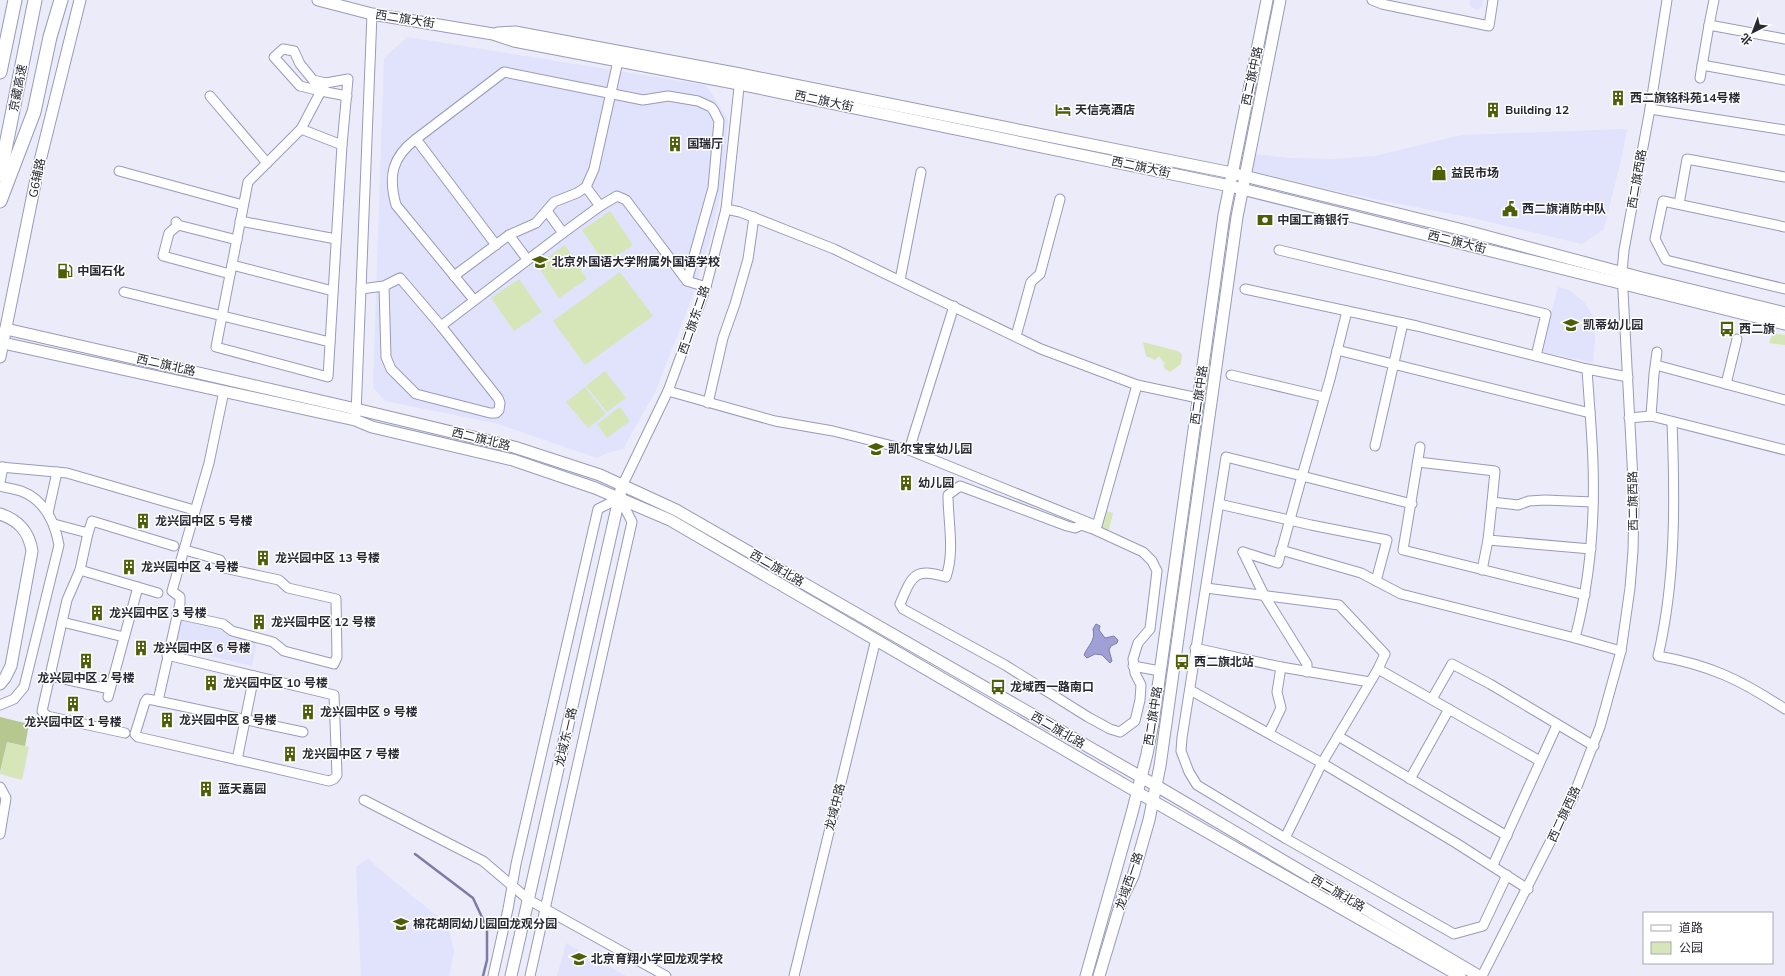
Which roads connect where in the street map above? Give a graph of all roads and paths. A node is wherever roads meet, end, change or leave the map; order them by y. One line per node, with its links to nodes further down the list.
1 (15, 0): 18 (highway, 京藏高速)
2 (35, 0): 36 (highway, 京藏高速)
3 (61, 0): 43 (highway)
4 (80, 0): 79 (main road, G6辅路)
5 (318, 0): 12 (main road, 西二旗大街)
6 (1267, 0): 35 (main road, 西二旗中路)
7 (1280, 0): 37 (main road, 西二旗中路)
8 (1372, 0): 9 (street)
9 (1494, 0)
10 (1667, 0): 27 (street, 西二旗西路)
11 (1714, 0): 13 (street)
12 (372, 14): 14 (main road, 西二旗大街); 66 (street)
13 (1710, 25): 15 (street); 17 (street)
14 (493, 34): 16 (main road, 西二旗大街); 20 (main road, 西二旗大街)
15 (1785, 39)
16 (618, 61): 20 (main road, 西二旗大街); 24 (street)
17 (1702, 65): 19 (street); 21 (street)
18 (0, 72)
19 (1700, 78)
20 (740, 79): 35 (main road, 西二旗大街); 39 (main road, 西二旗大街); 47 (street, 西二旗东二路)
21 (1785, 80)
22 (326, 82): 23 (street); 23 (street); 26 (street)
23 (321, 91): 26 (street); 28 (street)
24 (612, 93): 30 (street); 40 (street); 63 (street)
25 (210, 96): 32 (street)
26 (347, 96): 31 (street)
27 (1650, 109): 29 (street); 61 (street, 西二旗西路)
28 (301, 129): 31 (street); 32 (street)
29 (1785, 130)
30 (416, 139): 56 (street); 60 (street)
31 (342, 145): 55 (street)
32 (267, 163): 45 (street)
33 (118, 171): 45 (street)
34 (921, 172): 62 (street)
35 (1232, 173): 37 (main road, 西二旗大街); 39 (main road, 西二旗中路)
36 (0, 175)
37 (1245, 177): 41 (main road, 西二旗中路); 61 (main road, 西二旗大街)
38 (1785, 177): 44 (street)
39 (1230, 186): 41 (main road, 西二旗大街); 98 (main road, 西二旗中路)
40 (586, 187): 46 (street); 48 (street)
41 (1242, 189): 61 (main road, 西二旗大街); 178 (main road, 西二旗中路)
42 (1060, 199): 80 (street)
43 (0, 201)
44 (1679, 204): 51 (street); 68 (street)
45 (243, 205): 50 (street)
46 (600, 206): 52 (street); 63 (street)
47 (726, 209): 49 (street); 65 (street, 西二旗东二路)
48 (547, 211): 52 (street); 53 (street)
49 (754, 218): 62 (street); 100 (street)
50 (240, 221): 54 (street); 55 (street)
51 (1785, 227)
52 (563, 233): 58 (street)
53 (510, 235): 56 (street); 58 (street)
54 (237, 240): 59 (street); 59 (street)
55 (336, 240): 69 (street)
56 (496, 245): 60 (street)
57 (1279, 250): 87 (street)
58 (527, 259): 71 (street)
59 (231, 269): 69 (street); 75 (street)
60 (454, 276): 71 (street)
61 (1622, 278): 74 (main road, 西二旗大街); 77 (main road, 西二旗大街); 92 (street, 西二旗西路)
62 (900, 280): 72 (street)
63 (687, 281): 65 (street)
64 (384, 286): 66 (street); 78 (street); 78 (street)
65 (706, 287): 96 (street, 西二旗东二路)
66 (361, 288): 102 (street)
67 (1246, 289): 73 (street)
68 (1785, 289)
69 (333, 291): 82 (street)
70 (124, 292): 75 (street)
71 (474, 300): 78 (street)
72 (954, 306): 80 (street); 108 (street)
73 (1347, 311): 76 (street); 84 (street)
74 (1785, 313)
75 (222, 316): 82 (street); 82 (street)
76 (1402, 323): 87 (street); 88 (street)
77 (1785, 324)
78 (441, 326)
79 (6, 329): 83 (main road, G6辅路); 102 (main road, 西二旗北路)
80 (1016, 336): 94 (street)
81 (1737, 339): 93 (street)
82 (330, 342)
83 (3, 343): 86 (main road, G6辅路); 95 (main road, 西二旗北路)
84 (1337, 350): 88 (street); 97 (street)
85 (1657, 352): 89 (street)
86 (0, 356)
87 (1536, 356): 90 (street)
88 (1393, 364): 101 (street); 106 (street)
89 (1656, 365): 93 (street); 103 (street)
90 (1587, 369): 92 (street); 101 (street)
91 (1231, 375): 97 (street)
92 (1628, 377): 104 (street, 西二旗西路)
93 (1726, 384): 99 (street)
94 (1137, 385): 98 (street); 108 (street)
95 (224, 391): 102 (main road, 西二旗北路); 122 (street)
96 (668, 391): 100 (street); 115 (street, 西二旗东二路)
97 (1324, 397): 113 (street)
98 (1198, 398): 153 (main road, 西二旗中路)
99 (1785, 400)
100 (708, 403): 108 (street)
101 (1590, 413): 119 (street)
102 (356, 414): 115 (main road, 西二旗北路); 117 (main road, 西二旗北路)
103 (1651, 416): 104 (street); 105 (street)
104 (1629, 418): 148 (street, 西二旗西路)
105 (1672, 422): 109 (street); 165 (street)
106 (1375, 446)
107 (1420, 447): 110 (street)
108 (909, 450)
109 (1785, 450)
110 (1418, 462): 118 (street); 121 (street)
111 (1, 467): 112 (street); 114 (street)
112 (57, 472): 122 (street); 123 (street)
113 (1302, 476): 120 (street); 121 (street); 126 (street)
114 (0, 482)
115 (623, 484): 117 (main road, 龙域东一路); 176 (main road, 西二旗北路)
116 (0, 486): 123 (street)
117 (620, 498): 146 (main road, 西二旗北路); 189 (main road, 龙域东一路); 190 (street); 191 (street)
118 (1492, 502): 119 (street); 129 (street)
119 (1593, 502): 131 (street)
120 (1219, 504): 126 (street); 138 (street)
121 (1412, 504): 135 (street)
122 (194, 510): 132 (street)
123 (48, 513): 127 (street)
124 (0, 514): 159 (main road)
125 (0, 520): 154 (main road)
126 (1290, 520): 133 (street); 136 (street)
127 (54, 524): 128 (street); 163 (street)
128 (88, 533): 130 (street); 134 (street)
129 (1488, 540): 131 (street); 135 (street)
130 (174, 546)
131 (1590, 549): 141 (street)
132 (185, 550): 142 (street); 142 (street)
133 (1281, 550): 136 (street); 140 (street)
134 (80, 570): 137 (street); 143 (street)
135 (1482, 570): 141 (street)
136 (1376, 581): 145 (street)
137 (138, 588): 139 (street); 144 (street)
138 (1206, 588): 140 (street); 147 (street)
139 (158, 593)
140 (1264, 595): 152 (street); 155 (street)
141 (1585, 595): 145 (street)
142 (177, 614): 149 (street)
143 (62, 622): 144 (street); 156 (street)
144 (124, 637): 156 (street)
145 (1575, 638): 148 (street)
146 (876, 639): 180 (main road, 西二旗北路); 195 (street, 龙域中路)
147 (1195, 648): 151 (street); 160 (street)
148 (1621, 651): 172 (street, 西二旗西路)
149 (167, 655): 157 (street); 162 (street)
150 (1133, 666): 150 (street); 153 (street)
151 (1281, 667): 155 (street); 170 (street)
152 (1378, 669): 158 (street); 161 (street)
153 (1160, 671): 176 (main road, 西二旗中路)
154 (0, 672)
155 (1307, 672): 158 (street)
156 (50, 676): 169 (street)
157 (254, 676): 166 (street); 173 (street)
158 (1370, 682): 171 (street)
159 (0, 684)
160 (1190, 690): 170 (street); 185 (street)
161 (1432, 699): 164 (street); 167 (street)
162 (158, 700): 166 (street); 173 (street)
163 (0, 705)
164 (1449, 709): 174 (street); 177 (street)
165 (1785, 709)
166 (246, 719): 168 (street); 173 (street)
167 (1557, 725): 172 (street); 174 (street)
168 (303, 732)
169 (125, 733)
170 (1269, 733): 175 (street)
171 (1338, 736): 175 (street); 177 (street)
172 (1594, 746): 188 (street, 西二旗西路)
173 (237, 760)
174 (1540, 761): 184 (street)
175 (1322, 763): 185 (street); 186 (street)
176 (1141, 778): 178 (main road, 西二旗北路); 180 (main road, 西二旗中路)
177 (1410, 779): 184 (street)
178 (1155, 785): 182 (main road, 龙域西一路); 199 (main road, 西二旗北路)
179 (0, 787): 183 (street)
180 (1137, 792): 182 (main road, 西二旗北路); 196 (main road, 龙域西一路)
181 (364, 800): 189 (street)
182 (1153, 800): 197 (main road, 龙域西一路); 198 (main road, 西二旗北路)
183 (0, 834)
184 (1506, 836): 186 (street)
185 (1285, 838): 187 (street)
186 (1493, 866): 187 (street)
187 (1507, 875): 188 (street)
188 (1528, 889): 199 (street, 西二旗西路)
189 (529, 900): 190 (street); 192 (main road, 龙域东一路)
190 (544, 909): 193 (street); 194 (street)
191 (493, 976)
192 (511, 976)
193 (530, 976)
194 (666, 976)
195 (794, 976)
196 (1086, 976)
197 (1099, 976)
198 (1460, 976)
199 (1481, 976)

